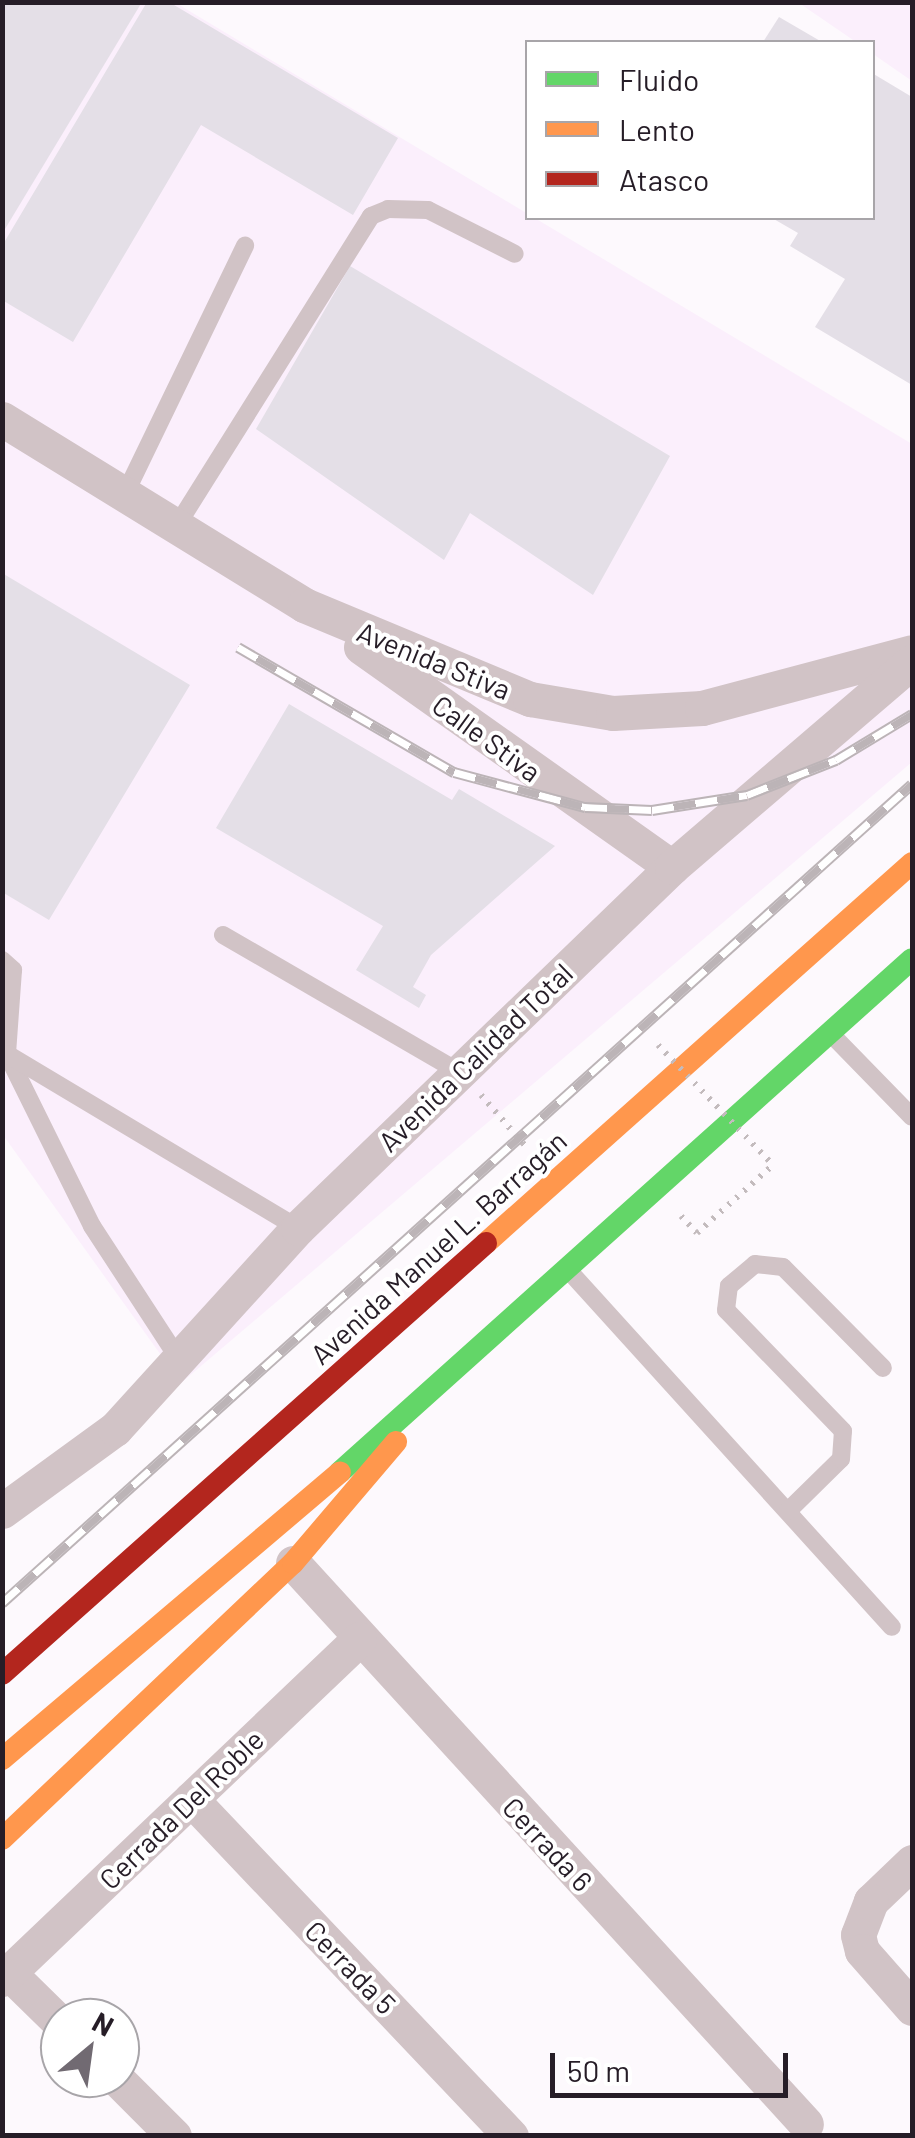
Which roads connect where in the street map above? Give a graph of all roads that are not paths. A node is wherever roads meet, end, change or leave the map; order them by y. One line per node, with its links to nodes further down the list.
1 (245, 246): 4 (lane)
2 (516, 254): 5 (lane)
3 (2, 419): 4 (street, Avenida Stiva)
4 (125, 494): 5 (street, Avenida Stiva)
5 (176, 526): 6 (street, Avenida Stiva)
6 (304, 604): 7 (street, Avenida Stiva); 10 (street, Calle Stiva)
7 (912, 652)
8 (912, 661): 10 (street, Avenida Calidad Total)
9 (912, 863): 28 (main road, Avenida Manuel L. Barragán)
10 (672, 867): 16 (street, Avenida Calidad Total)
11 (222, 935): 16 (lane)
12 (912, 959): 14 (main road)
13 (2, 960): 15 (lane)
14 (829, 1032): 17 (lane); 19 (main road)
15 (5, 1052): 18 (lane); 20 (lane)
16 (460, 1072): 18 (street, Avenida Calidad Total)
17 (912, 1117)
18 (298, 1228): 20 (street, Avenida Calidad Total)
19 (566, 1268): 22 (main road); 24 (lane)
20 (181, 1362): 23 (street, Avenida Calidad Total)
21 (883, 1368): 24 (lane)
22 (428, 1398): 25 (main road); 29 (main road)
23 (2, 1511)
24 (788, 1511): 26 (lane)
25 (293, 1563): 27 (street, Cerrada 6); 31 (main road)
26 (892, 1627)
27 (359, 1639): 30 (street, Cerrada Del Roble); 37 (street, Cerrada 6)
28 (2, 1674)
29 (2, 1759)
30 (191, 1800): 33 (street, Cerrada Del Roble); 39 (street, Cerrada 5)
31 (2, 1838)
32 (912, 1862): 35 (street)
33 (6, 1976): 34 (street)
34 (40, 2006)
35 (912, 2008)
36 (136, 2098): 38 (street)
37 (806, 2124)
38 (174, 2136)
39 (511, 2136)

